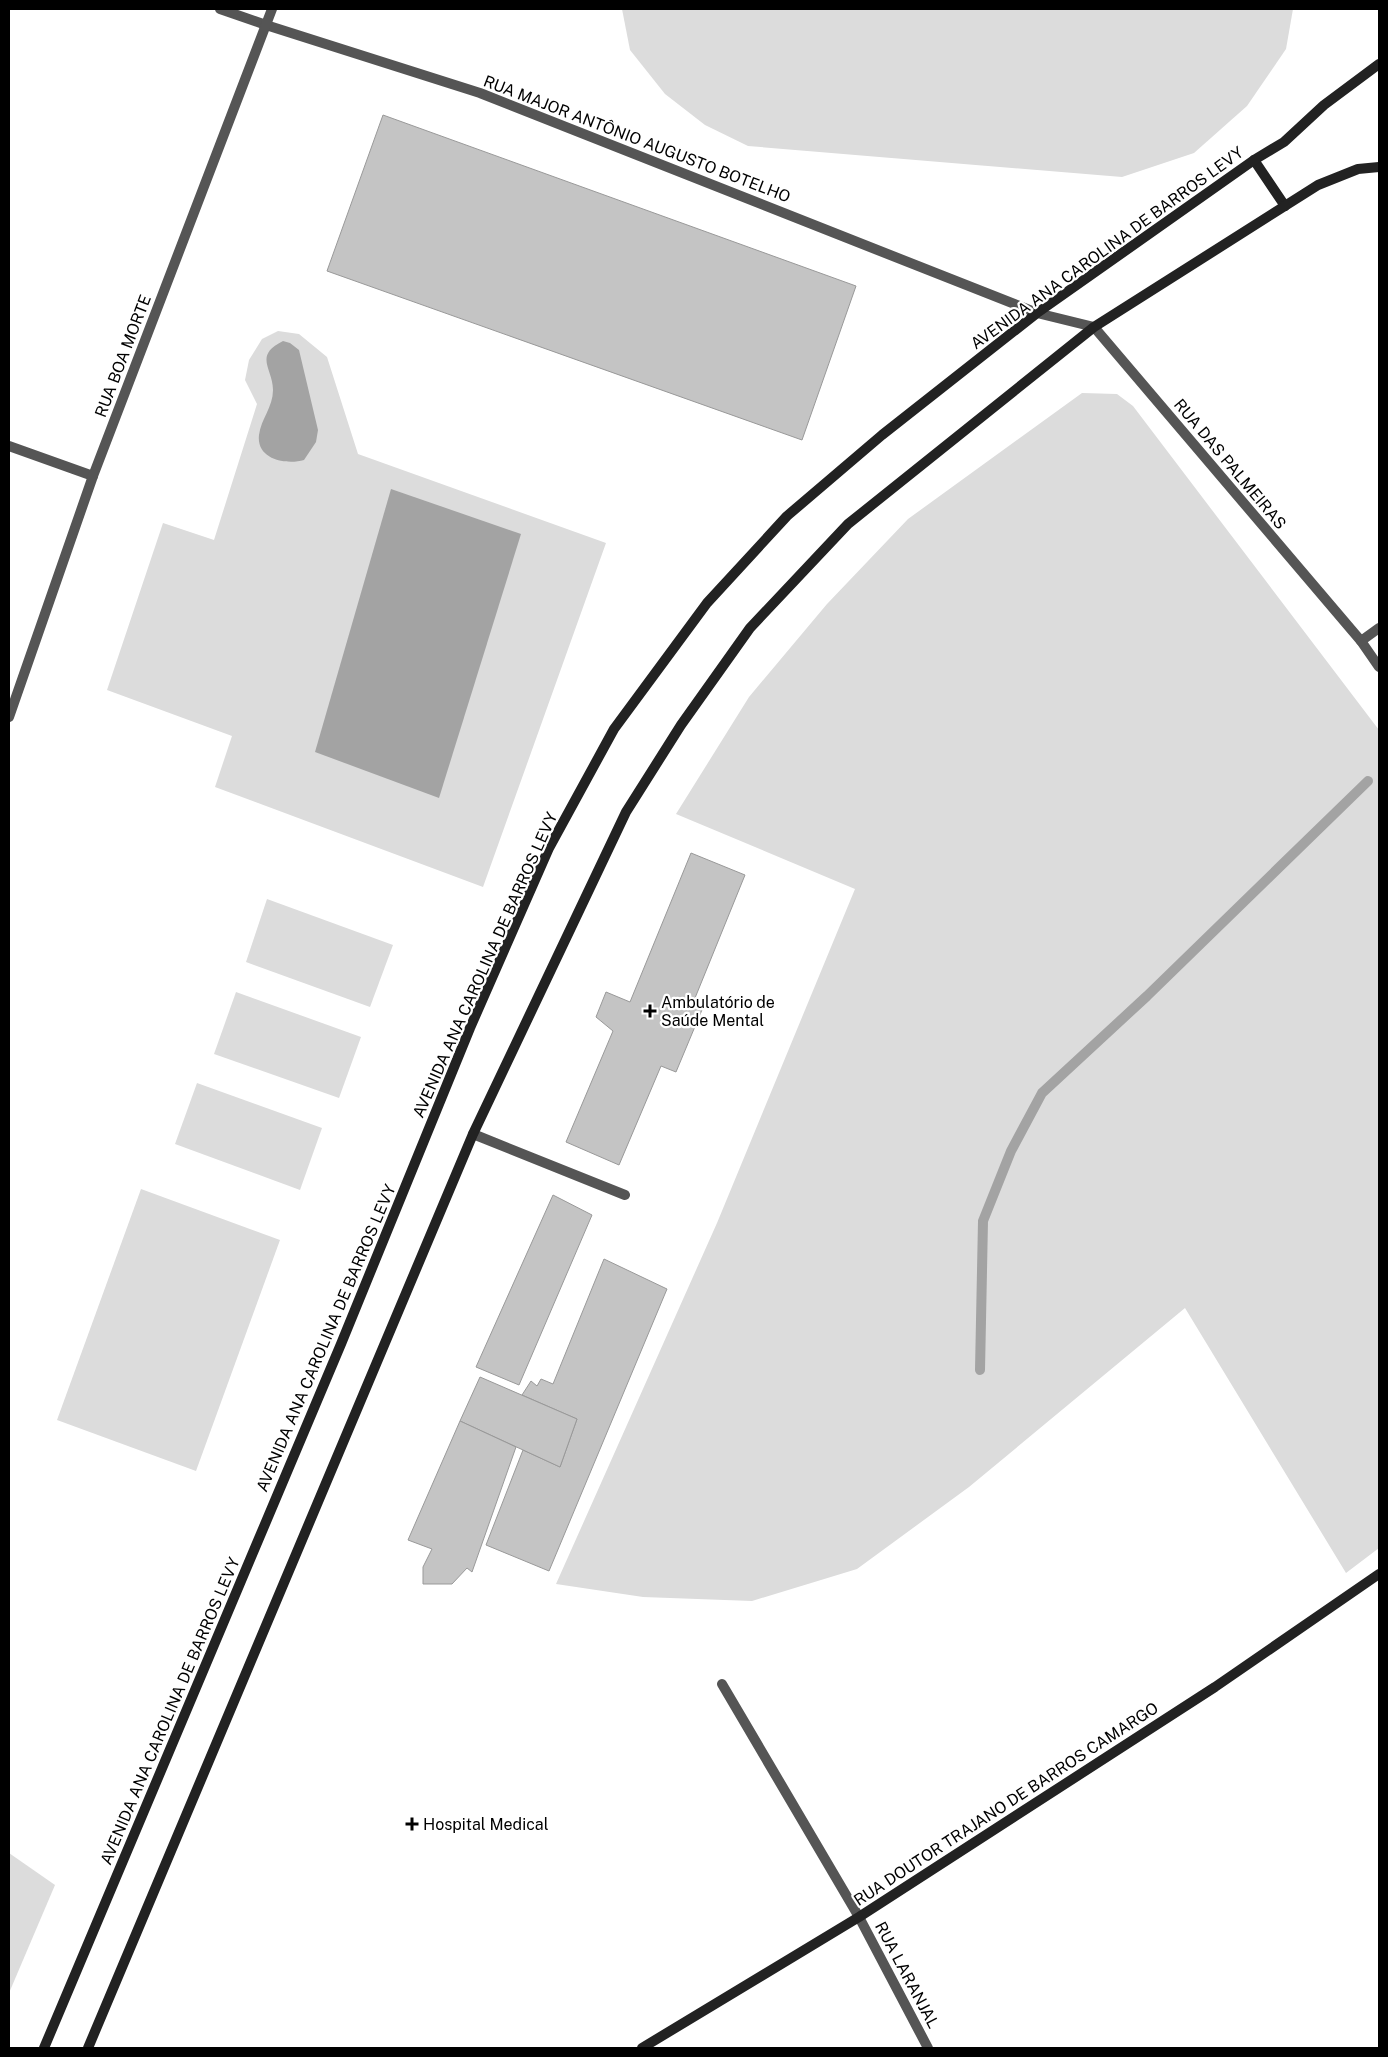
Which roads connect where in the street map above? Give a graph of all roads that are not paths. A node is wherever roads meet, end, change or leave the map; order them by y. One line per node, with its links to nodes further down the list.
1 (220, 9): 3 (street, RUA MAJOR ANTÔNIO AUGUSTO BOTELHO)
2 (272, 9): 3 (street, RUA BOA MORTE)
3 (266, 25): 8 (street, RUA MAJOR ANTÔNIO AUGUSTO BOTELHO); 11 (street, RUA BOA MORTE)
4 (1379, 64): 5 (street, AVENIDA ANA CAROLINA DE BARROS LEVY)
5 (1254, 160): 7 (street); 8 (street, AVENIDA ANA CAROLINA DE BARROS LEVY)
6 (1379, 167): 7 (street)
7 (1284, 206): 9 (street)
8 (1037, 313): 9 (street); 21 (street, AVENIDA ANA CAROLINA DE BARROS LEVY)
9 (1094, 327): 13 (street, RUA DAS PALMEIRAS); 16 (street)
10 (9, 446): 11 (street)
11 (93, 476): 15 (street, RUA BOA MORTE)
12 (1379, 628): 13 (street)
13 (1361, 642): 14 (street, RUA DAS PALMEIRAS)
14 (1379, 667)
15 (9, 717)
16 (473, 1134): 17 (street); 22 (street)
17 (625, 1195)
18 (1379, 1574): 20 (street, RUA DOUTOR TRAJANO DE BARROS CAMARGO)
19 (722, 1684): 20 (street, RUA LARANJAL)
20 (858, 1917): 23 (street, RUA DOUTOR TRAJANO DE BARROS CAMARGO); 24 (street, RUA LARANJAL)
21 (44, 2048)
22 (88, 2048)
23 (642, 2048)
24 (928, 2048)

